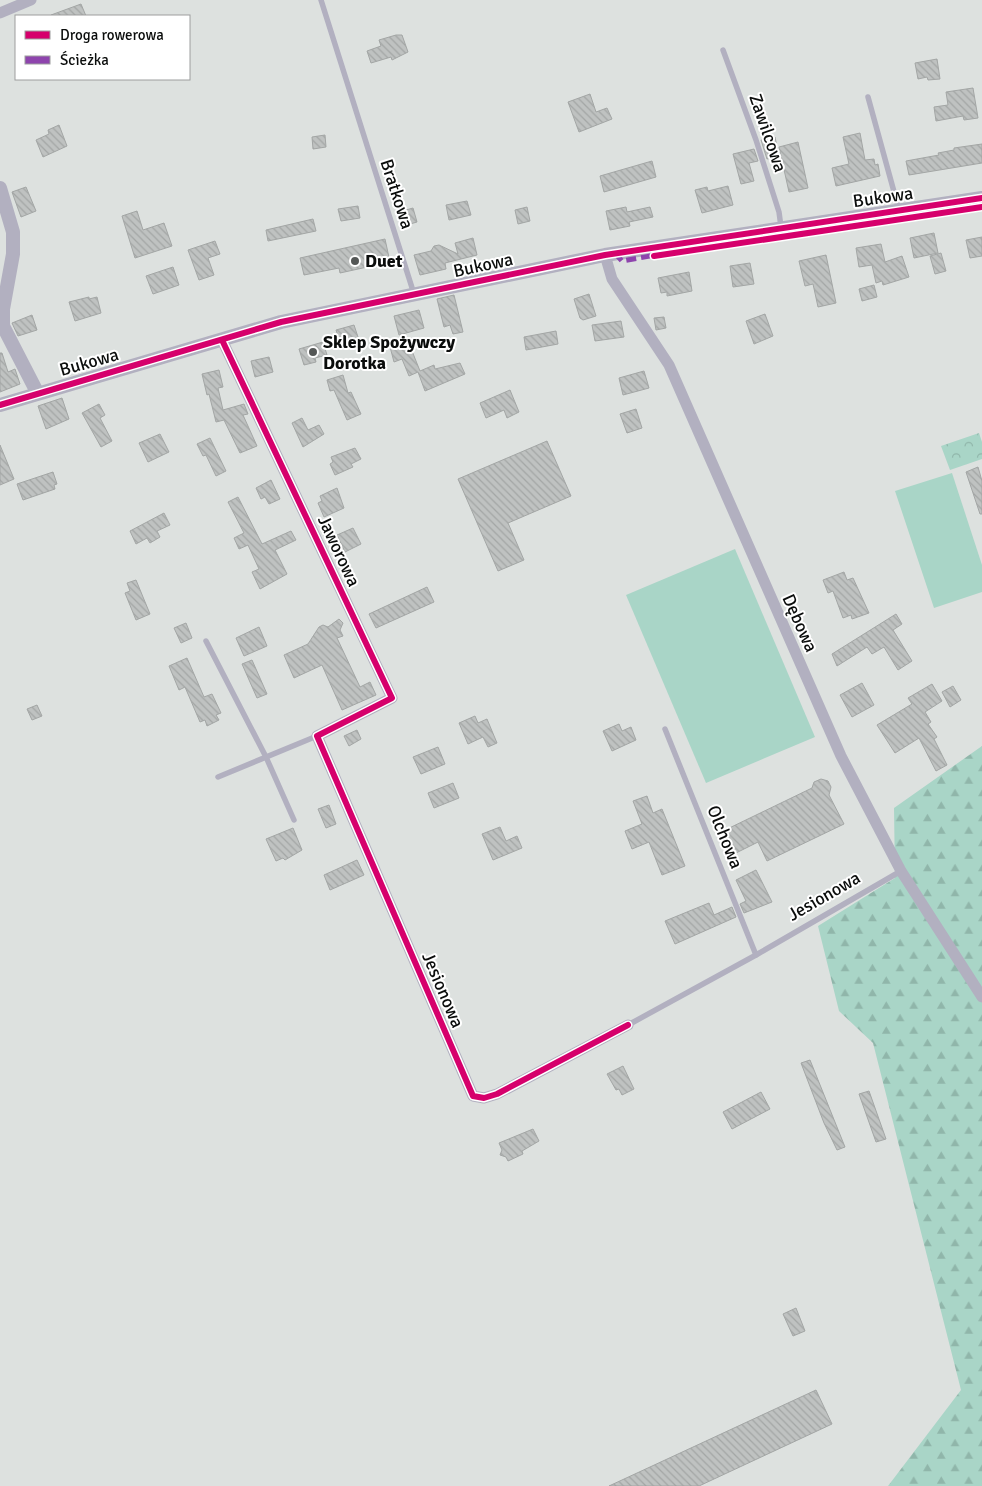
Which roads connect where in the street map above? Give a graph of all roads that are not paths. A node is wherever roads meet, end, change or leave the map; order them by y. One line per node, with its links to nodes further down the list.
1 (31, 0): 3 (street)
2 (321, 0): 11 (lane, Bratkowa)
3 (0, 14)
4 (723, 50): 9 (lane, Zawilcowa)
5 (868, 98): 8 (lane)
6 (0, 188): 13 (street)
7 (982, 198): 8 (street, Bukowa)
8 (899, 210): 9 (street, Bukowa)
9 (781, 227): 10 (street, Bukowa)
10 (605, 255): 11 (street, Bukowa); 21 (street, Dębowa)
11 (414, 294): 12 (street, Bukowa)
12 (222, 340): 13 (street, Bukowa); 17 (street, Jaworowa)
13 (38, 392): 14 (street, Bukowa)
14 (0, 404)
15 (206, 641): 18 (lane)
16 (665, 730): 22 (lane, Olchowa)
17 (317, 736): 18 (lane, Jaworowa); 24 (street, Jesionowa)
18 (266, 757): 19 (lane, Jaworowa); 20 (lane)
19 (218, 778)
20 (294, 820)
21 (901, 871): 22 (lane, Jesionowa); 23 (street, Dębowa)
22 (756, 955): 24 (lane, Jesionowa)
23 (982, 997)
24 (628, 1025)

